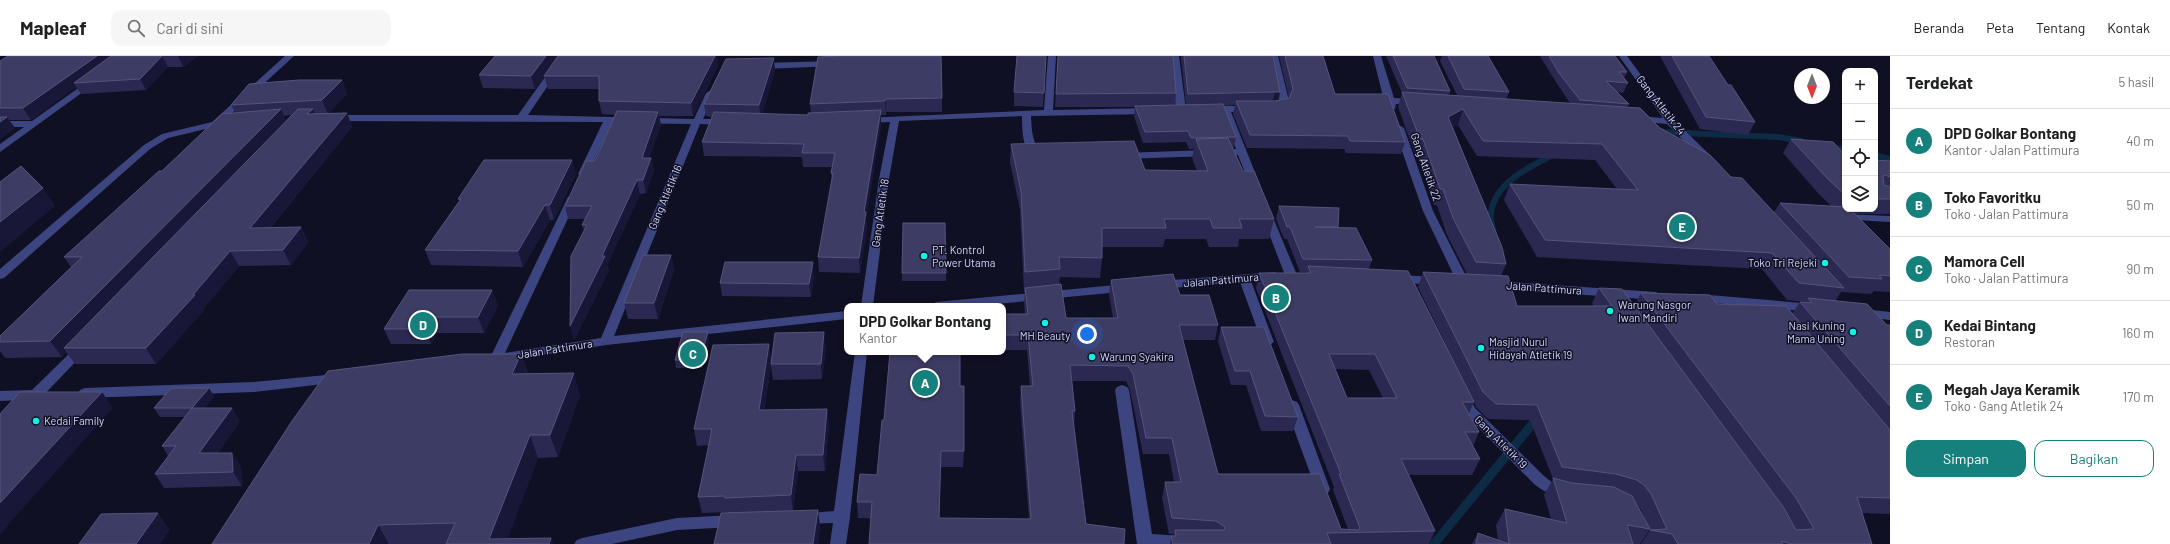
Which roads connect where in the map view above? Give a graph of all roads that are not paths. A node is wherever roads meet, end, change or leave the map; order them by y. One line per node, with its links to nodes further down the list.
1 (290, 56): 30 (street)
2 (564, 56): 19 (street)
3 (1052, 56): 17 (street)
4 (1175, 56): 14 (street)
5 (1274, 56): 14 (street)
6 (1377, 56): 12 (street, Gang Atletik 22)
7 (1623, 56): 27 (street, Gang Atletik 24)
8 (841, 61): 9 (street)
9 (749, 66)
10 (102, 74): 29 (street)
11 (718, 80): 23 (street, Gang Atletik 16)
12 (1389, 101): 13 (street); 44 (street, Gang Atletik 22)
13 (1426, 103)
14 (1225, 109): 32 (street)
15 (1158, 111): 17 (street)
16 (1026, 113): 17 (street); 22 (street); 34 (street)
17 (1048, 113)
18 (324, 118): 19 (street)
19 (521, 118): 21 (street)
20 (1626, 118): 27 (street)
21 (609, 119): 23 (street); 62 (street)
22 (895, 119): 24 (street); 49 (street, Gang Atletik 18)
23 (697, 121): 25 (street); 59 (street, Gang Atletik 16)
24 (856, 121)
25 (734, 122)
26 (231, 123): 30 (street)
27 (1672, 123): 35 (street, Gang Atletik 24)
28 (0, 124): 29 (street)
29 (34, 124): 31 (street)
30 (215, 124): 38 (street)
31 (0, 149)
32 (1242, 152): 33 (street); 39 (street)
33 (1111, 156)
34 (1051, 158)
35 (1716, 168)
36 (1890, 219): 37 (street)
37 (1853, 230)
38 (0, 275)
39 (1291, 275): 40 (street, Jalan Pattimura); 41 (street, Jalan Pattimura)
40 (1306, 276)
41 (1244, 277): 50 (street, Jalan Pattimura); 60 (street)
42 (1384, 278): 43 (street, Jalan Pattimura)
43 (1407, 279): 44 (street, Jalan Pattimura); 45 (street)
44 (1463, 282): 46 (street, Jalan Pattimura)
45 (1413, 293)
46 (1615, 293): 47 (street, Jalan Pattimura); 52 (street)
47 (1669, 296)
48 (1685, 298): 51 (street)
49 (867, 303)
50 (967, 303)
51 (1770, 303): 53 (street); 56 (street)
52 (1624, 306)
53 (1824, 309)
54 (1847, 311): 57 (street)
55 (844, 315): 59 (street, Jalan Pattimura)
56 (1780, 315)
57 (1890, 316)
58 (92, 337): 69 (street)
59 (606, 341): 62 (street, Jalan Pattimura)
60 (1272, 351)
61 (861, 355): 75 (street)
62 (496, 358): 63 (street, Jalan Pattimura)
63 (481, 360)
64 (350, 377): 68 (street)
65 (1456, 383): 73 (street, Gang Atletik 19)
66 (1122, 390): 78 (street)
67 (53, 394): 69 (street)
68 (69, 394)
69 (37, 395): 70 (street); 72 (street)
70 (0, 396)
71 (1288, 396): 74 (street)
72 (21, 411)
73 (1577, 493)
74 (1327, 500)
75 (842, 516): 76 (street); 80 (street)
76 (787, 519)
77 (748, 521): 79 (street)
78 (1145, 542): 81 (street)
79 (582, 544)
80 (838, 544)
81 (1212, 544)

